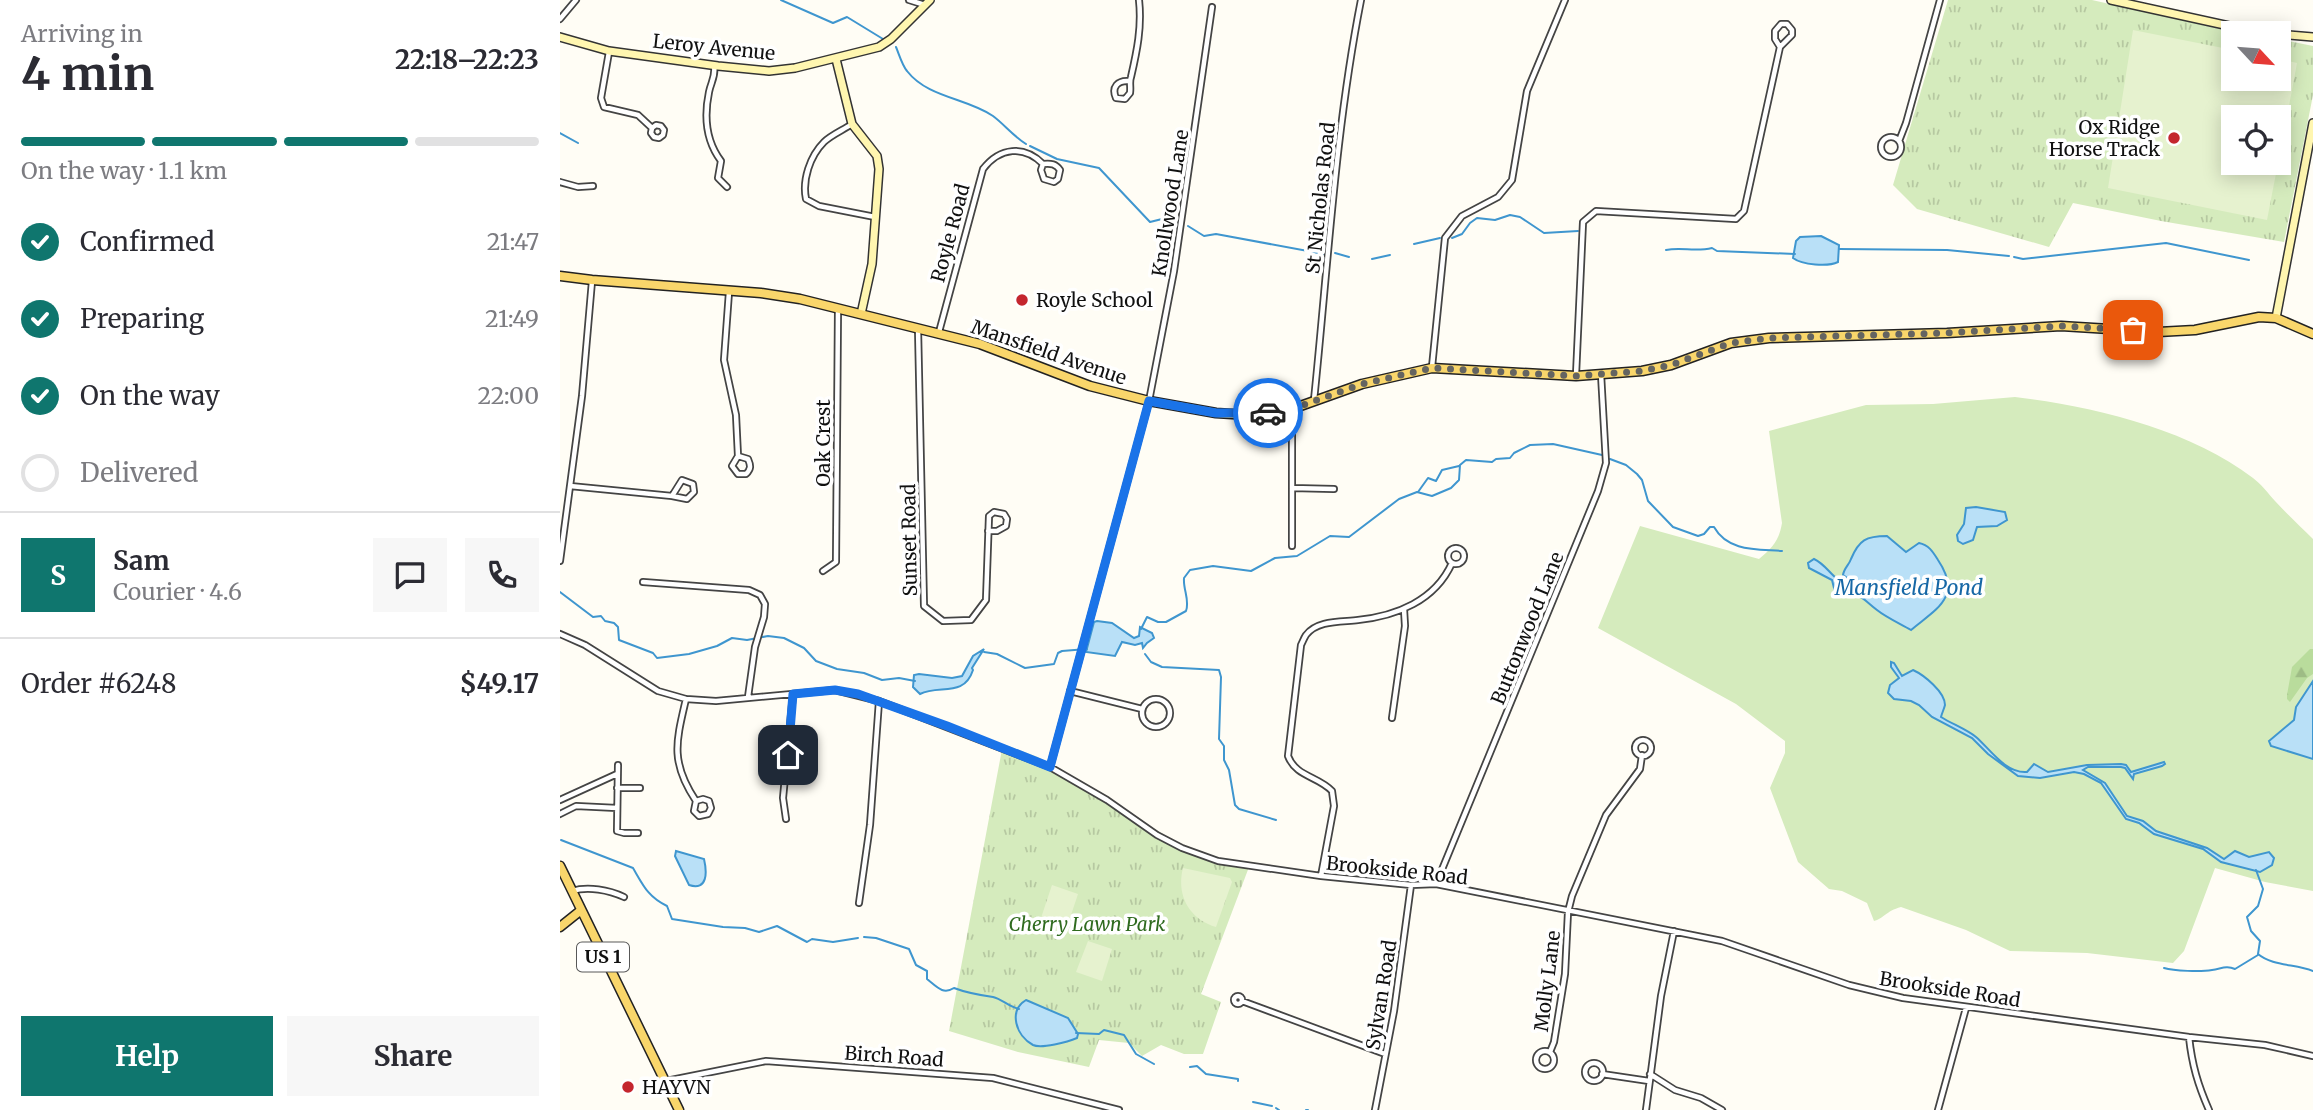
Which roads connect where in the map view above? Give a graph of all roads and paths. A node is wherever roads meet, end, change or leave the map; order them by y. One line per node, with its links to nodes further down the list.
1 (576, 0): 10 (street)
2 (909, 0): 8 (street)
3 (1139, 0): 19 (street)
4 (1361, 0): 42 (street, St Nicholas Road)
5 (1565, 0): 38 (street)
6 (1940, 0): 23 (street)
7 (2111, 0): 11 (street)
8 (928, 2): 17 (street, Leroy Avenue)
9 (1212, 7): 41 (street, Knollwood Lane)
10 (560, 19)
11 (2221, 24)
12 (2291, 35): 14 (street)
13 (560, 37): 16 (street, Leroy Avenue)
14 (2313, 37)
15 (1780, 47): 15 (street); 40 (street)
16 (609, 51): 18 (street, Leroy Avenue); 22 (street)
17 (836, 60): 18 (street, Leroy Avenue); 21 (street)
18 (714, 66): 27 (street)
19 (1129, 81): 19 (street)
20 (2313, 122): 34 (street)
21 (852, 124): 28 (street); 28 (street)
22 (652, 128)
23 (1899, 141): 23 (street)
24 (1043, 164): 24 (street, Royle Road); 36 (street, Royle Road)
25 (560, 182): 26 (street)
26 (593, 186)
27 (727, 187)
28 (874, 217): 33 (street)
29 (560, 275): 30 (main road, Mansfield Avenue)
30 (592, 280): 31 (main road, Mansfield Avenue); 45 (street)
31 (729, 292): 32 (main road, Mansfield Avenue); 44 (street)
32 (838, 308): 33 (main road, Mansfield Avenue); 53 (street, Oak Crest)
33 (861, 314): 35 (main road, Mansfield Avenue)
34 (2276, 318): 37 (main road, Mansfield Avenue); 39 (main road, Mansfield Avenue)
35 (918, 327): 36 (main road, Mansfield Avenue); 49 (street, Sunset Road)
36 (939, 332): 41 (main road, Mansfield Avenue)
37 (2313, 334)
38 (1432, 368): 40 (main road, Mansfield Avenue); 42 (main road, Mansfield Avenue)
39 (1601, 374): 40 (main road, Mansfield Avenue); 79 (street, Buttonwood Lane)
40 (1576, 376)
41 (1149, 401): 43 (main road, Mansfield Avenue); 57 (street, Knollwood Lane)
42 (1314, 401): 43 (main road, Mansfield Avenue)
43 (1292, 409): 46 (street)
44 (738, 456): 44 (street)
45 (570, 486): 48 (street); 51 (street)
46 (1292, 488): 47 (street); 50 (street)
47 (1334, 489)
48 (672, 496): 48 (street)
49 (988, 531): 49 (street)
50 (1292, 546)
51 (560, 561)
52 (1452, 563): 55 (street)
53 (823, 571)
54 (643, 582): 59 (street)
55 (1404, 609): 63 (street); 78 (street)
56 (560, 634): 60 (street, Brookside Road)
57 (1070, 691): 62 (street); 66 (street, Knollwood Lane)
58 (793, 694): 59 (street, Brookside Road); 61 (street, Brookside Road); 75 (street)
59 (748, 697): 60 (street, Brookside Road)
60 (686, 699): 71 (street)
61 (879, 701): 66 (street, Brookside Road); 83 (street)
62 (1142, 709): 62 (street)
63 (1392, 718)
64 (1642, 755): 85 (street, Molly Lane)
65 (618, 765): 67 (street)
66 (1050, 767): 78 (street, Brookside Road)
67 (617, 774): 68 (street); 70 (street)
68 (617, 788): 69 (street); 72 (street)
69 (639, 788)
70 (562, 799): 73 (street)
71 (696, 801)
72 (617, 808): 73 (street); 76 (street)
73 (570, 809): 74 (street)
74 (560, 814)
75 (786, 819)
76 (638, 833)
77 (560, 866): 81 (main road, US 1)
78 (1321, 876): 80 (street, Brookside Road)
79 (1436, 884): 80 (street, Brookside Road); 85 (street, Brookside Road)
80 (1411, 885): 92 (street, Sylvan Road)
81 (571, 892): 82 (street); 84 (main road, US 1)
82 (624, 897)
83 (859, 903)
84 (580, 911): 86 (main road); 96 (main road, US 1)
85 (1568, 912): 87 (street, Brookside Road); 91 (street, Molly Lane)
86 (560, 927)
87 (1674, 931): 89 (street, Brookside Road); 95 (street)
88 (1242, 1001): 92 (street)
89 (1966, 1008): 90 (street, Brookside Road); 103 (street)
90 (2189, 1038): 93 (street, Brookside Road); 104 (street)
91 (1550, 1052): 91 (street, Molly Lane)
92 (1385, 1055): 100 (street, Sylvan Road)
93 (2313, 1056)
94 (1602, 1074): 97 (street)
95 (1650, 1074): 97 (street); 102 (street)
96 (665, 1081): 98 (main road, US 1); 99 (street, Birch Road)
97 (1649, 1081): 101 (street)
98 (679, 1110)
99 (1119, 1110)
100 (1376, 1110)
101 (1646, 1110)
102 (1722, 1110)
103 (1938, 1110)
104 (2209, 1110)

